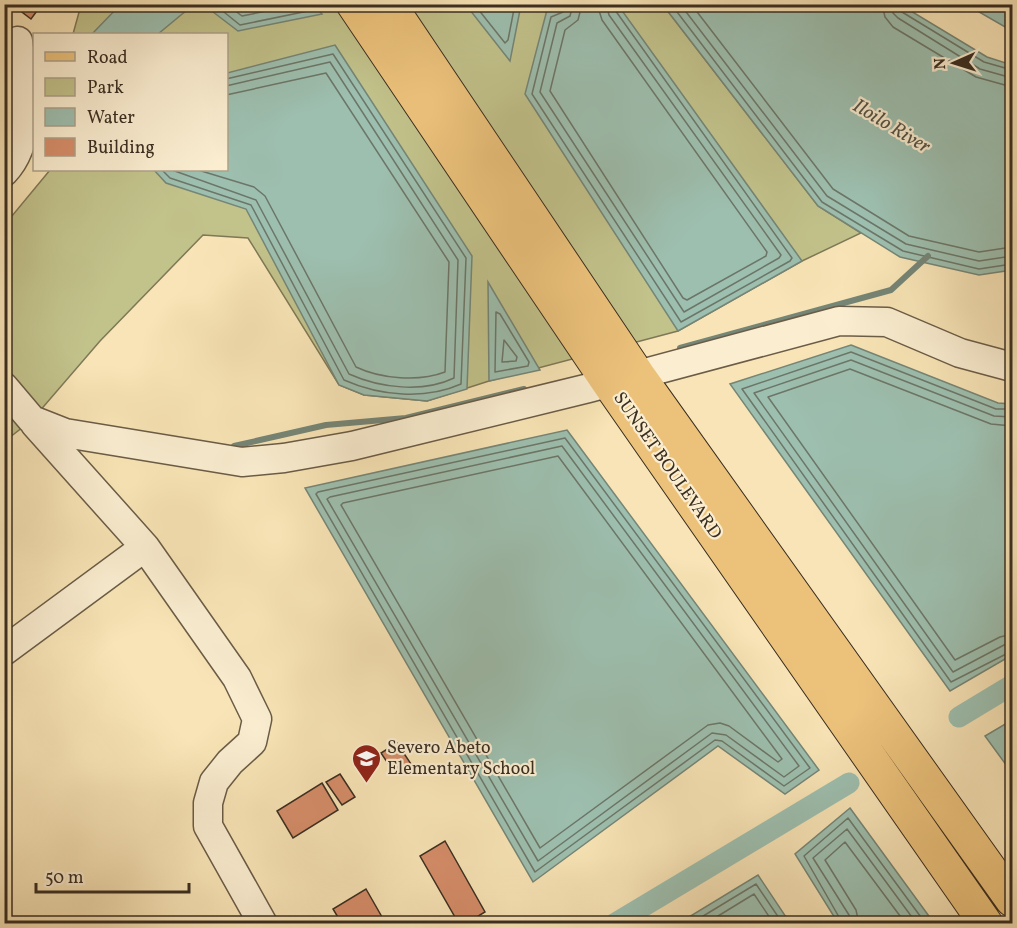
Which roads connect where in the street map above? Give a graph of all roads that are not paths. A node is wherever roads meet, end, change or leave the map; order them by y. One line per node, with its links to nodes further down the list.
1 (353, 4): 6 (main road, SUNSET BOULEVARD)
2 (389, 4): 6 (main road, SUNSET BOULEVARD)
3 (18, 41): 4 (street)
4 (4, 172)
5 (1012, 367): 6 (street)
6 (623, 379): 8 (street); 11 (main road, SUNSET BOULEVARD); 13 (main road, SUNSET BOULEVARD)
7 (4, 387): 8 (street)
8 (32, 420): 9 (street)
9 (145, 546): 10 (street); 12 (street)
10 (4, 651)
11 (1012, 900)
12 (262, 924)
13 (986, 924)

